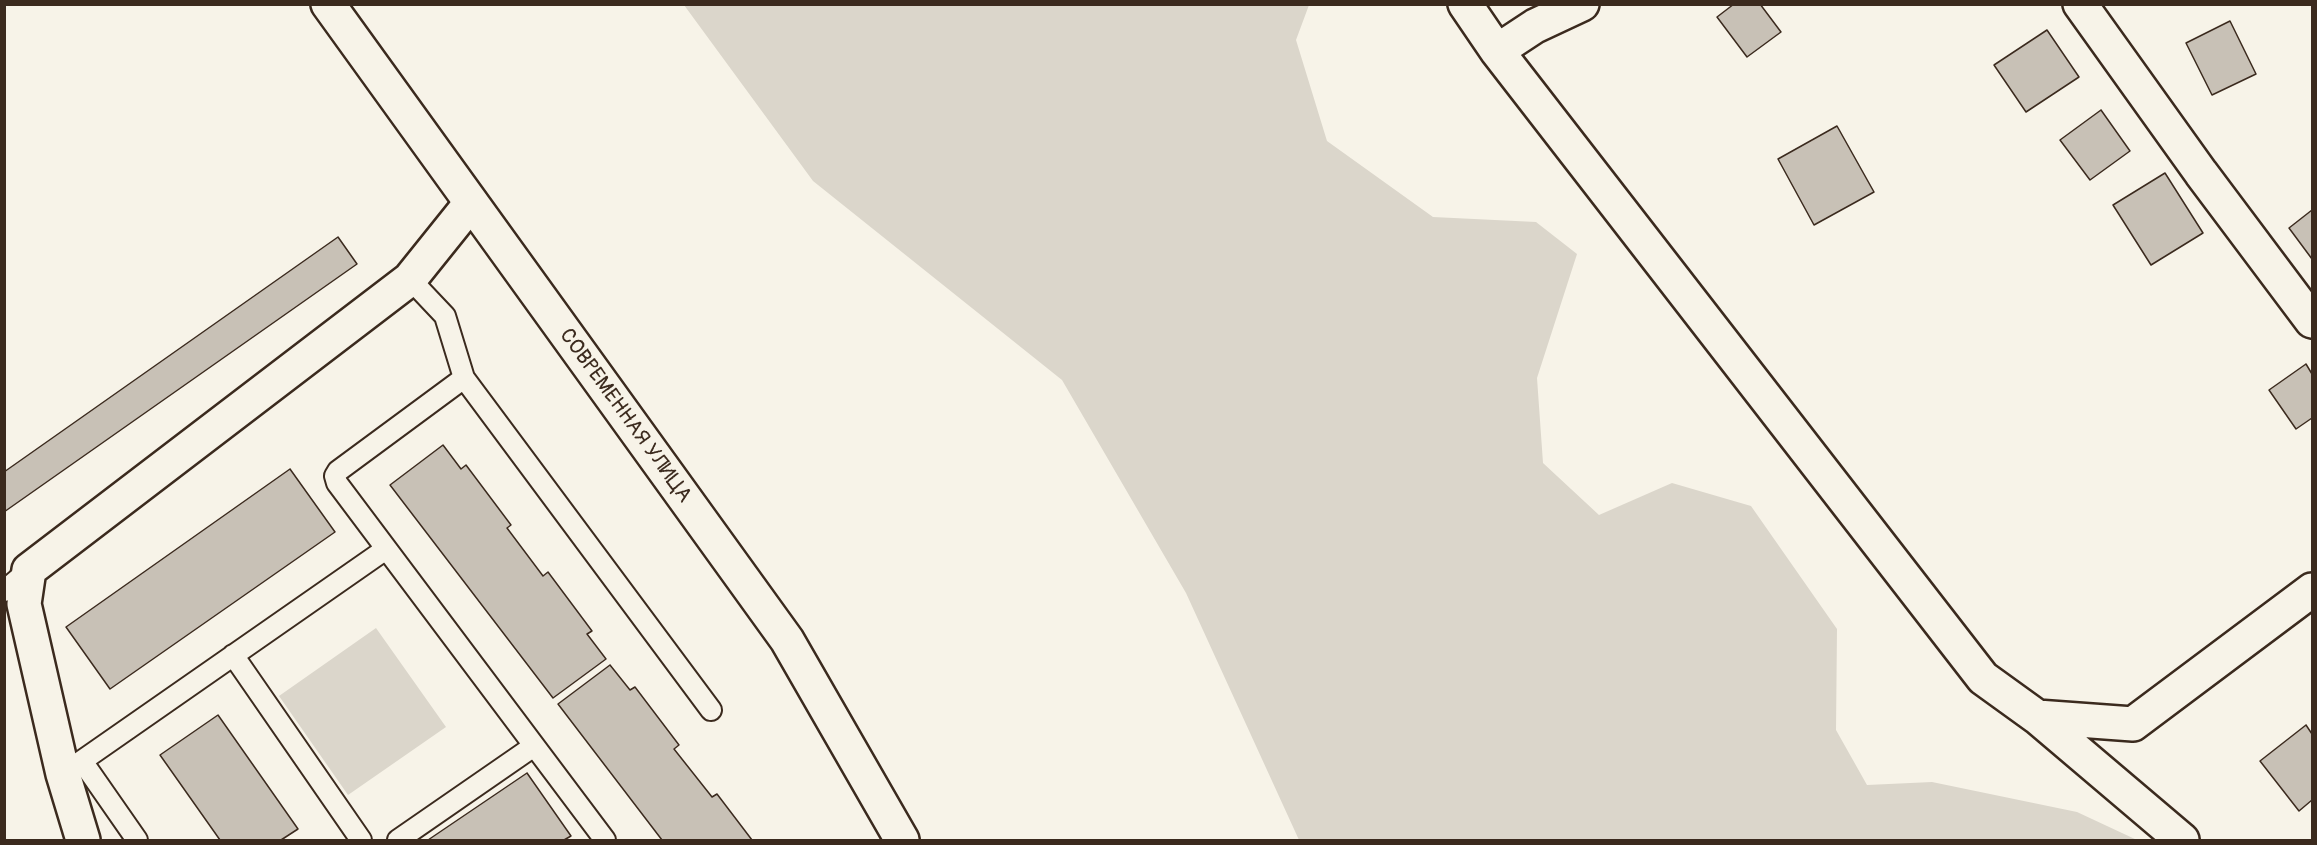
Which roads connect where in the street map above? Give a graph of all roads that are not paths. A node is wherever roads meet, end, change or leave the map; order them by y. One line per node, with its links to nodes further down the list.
1 (328, 4): 6 (street, СОВРЕМЕННАЯ УЛИЦА)
2 (1465, 4): 5 (street)
3 (1582, 4): 5 (street)
4 (2080, 4): 8 (street)
5 (1497, 51): 16 (street)
6 (471, 203): 7 (street); 24 (street, СОВРЕМЕННАЯ УЛИЦА)
7 (410, 279): 9 (lane); 11 (street)
8 (2313, 321)
9 (464, 378): 10 (lane); 15 (lane)
10 (386, 549): 14 (lane); 17 (lane)
11 (29, 570): 13 (lane); 18 (street)
12 (2313, 590): 16 (street)
13 (4, 591)
14 (233, 655): 18 (lane); 21 (lane)
15 (711, 710)
16 (2037, 717): 25 (street)
17 (534, 746): 22 (lane); 23 (lane)
18 (73, 768): 19 (street); 20 (lane)
19 (83, 840)
20 (137, 840)
21 (361, 840)
22 (398, 840)
23 (605, 840)
24 (902, 840)
25 (2182, 840)

